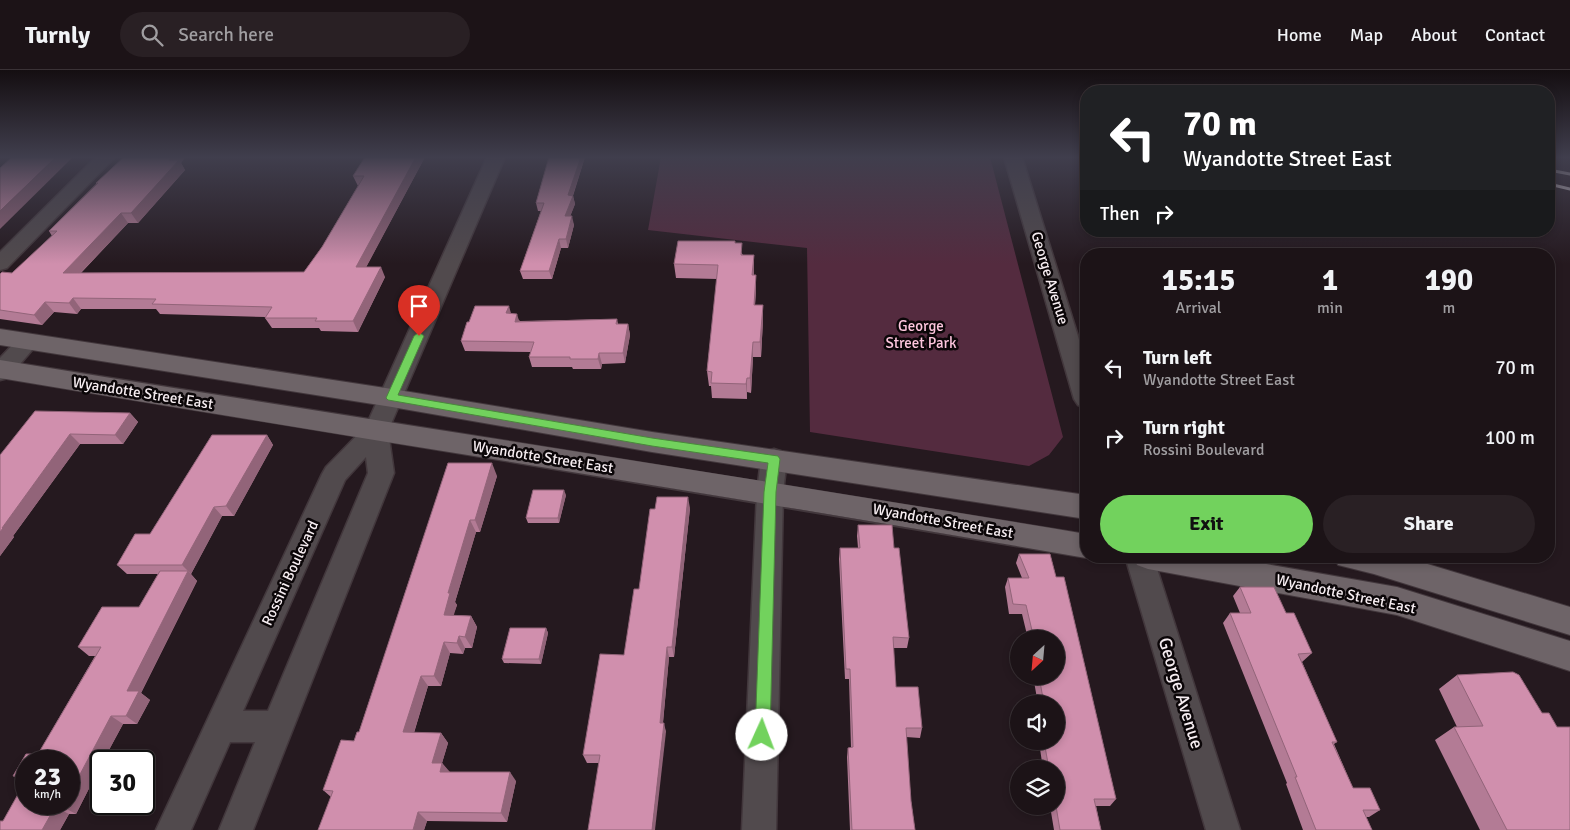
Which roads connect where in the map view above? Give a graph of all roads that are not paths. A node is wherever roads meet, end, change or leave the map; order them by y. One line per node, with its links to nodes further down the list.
1 (71, 192): 4 (street)
2 (481, 192): 9 (street, Rossini Boulevard)
3 (1024, 192): 8 (street, George Avenue)
4 (0, 264)
5 (0, 337): 6 (main road)
6 (28, 342): 7 (street); 9 (main road)
7 (1, 370): 10 (main road, Wyandotte Street East)
8 (1080, 379)
9 (392, 398): 10 (street, Rossini Boulevard); 11 (main road)
10 (376, 431): 12 (main road, Wyandotte Street East); 20 (street, Rossini Boulevard); 21 (street)
11 (774, 459): 12 (street); 13 (main road)
12 (770, 492): 14 (main road, Wyandotte Street East); 24 (street)
13 (1080, 506)
14 (1080, 545)
15 (1141, 563): 25 (street, George Avenue)
16 (1187, 563): 19 (main road, Wyandotte Street East)
17 (1381, 563): 18 (main road)
18 (1570, 621)
19 (1570, 656)
20 (220, 726): 21 (street); 22 (street, Rossini Boulevard)
21 (277, 727): 23 (street)
22 (173, 830)
23 (236, 830)
24 (759, 830)
25 (1223, 830)

